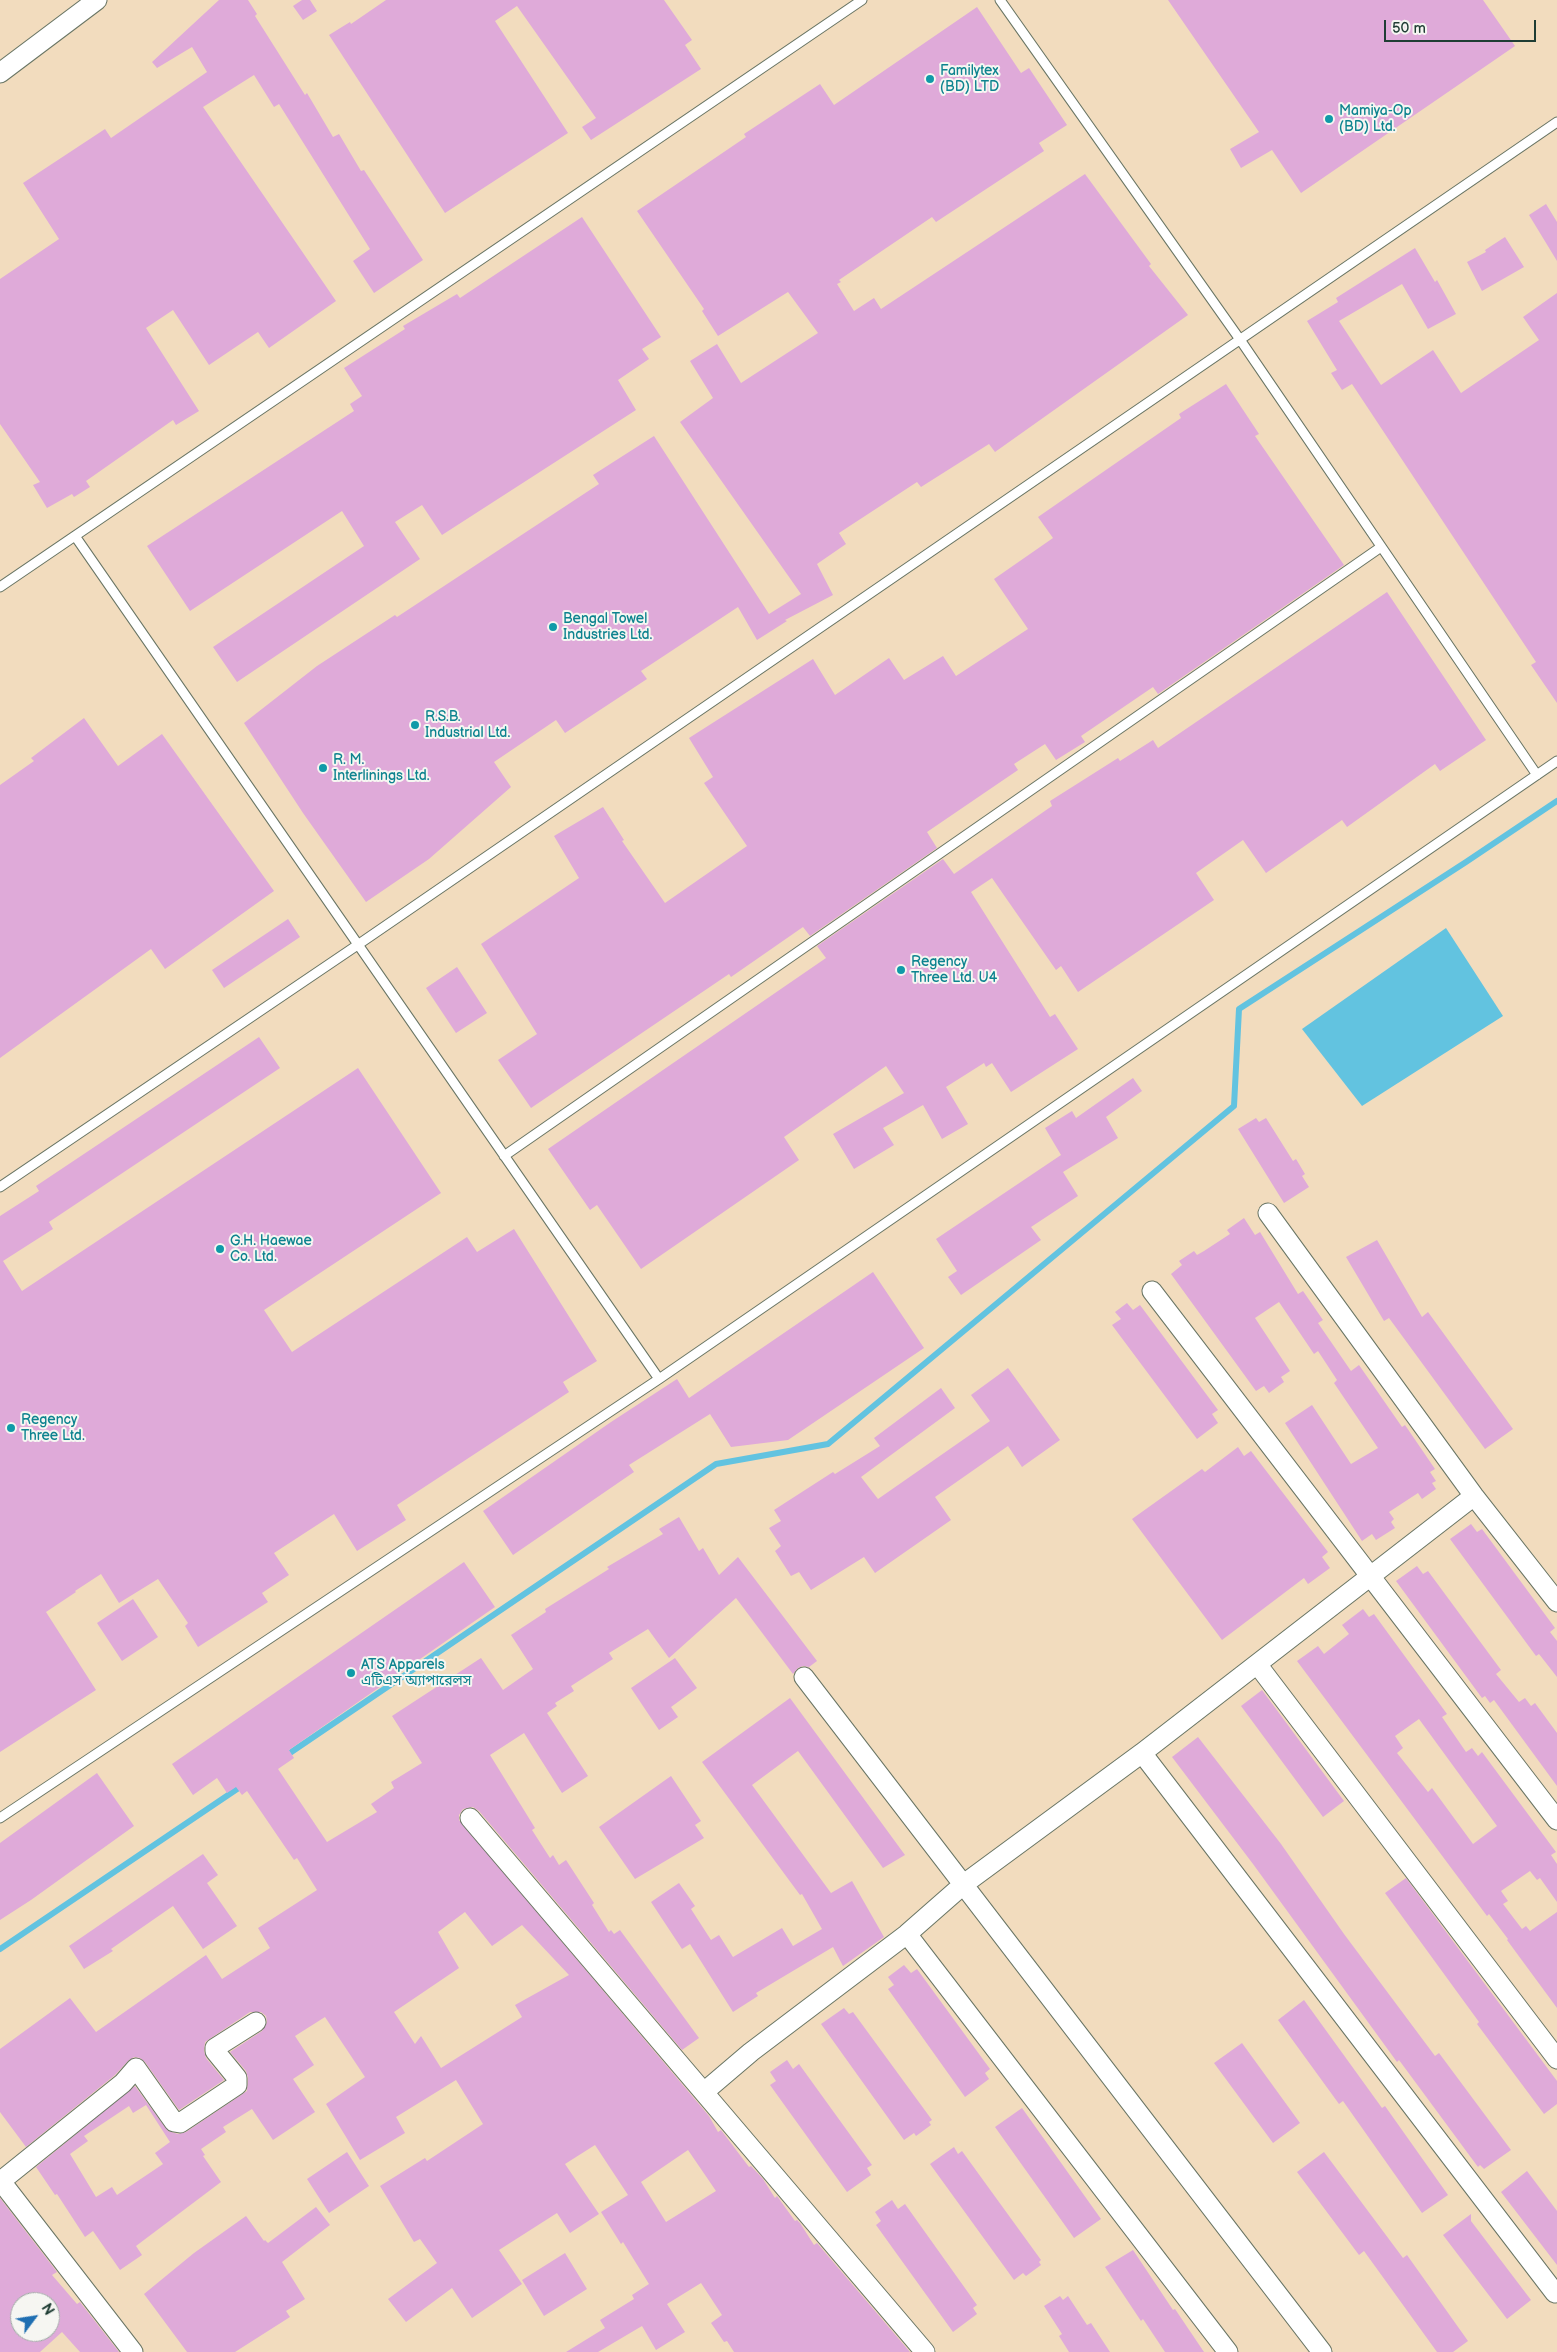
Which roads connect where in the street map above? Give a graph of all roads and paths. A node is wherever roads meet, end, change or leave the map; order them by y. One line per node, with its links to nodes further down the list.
1 (97, 0): 4 (street)
2 (862, 0): 7 (lane)
3 (1000, 0): 6 (lane)
4 (0, 73)
5 (1557, 122): 6 (lane)
6 (1240, 341): 8 (lane); 12 (lane)
7 (74, 536): 9 (lane); 12 (lane)
8 (1381, 547): 11 (lane); 13 (lane)
9 (0, 587)
10 (1557, 761): 11 (lane)
11 (1537, 775): 17 (lane)
12 (359, 944): 13 (lane); 14 (lane)
13 (504, 1156): 17 (lane)
14 (0, 1187)
15 (1268, 1213): 18 (street)
16 (1152, 1291): 19 (street)
17 (659, 1379): 24 (lane)
18 (1474, 1496): 19 (street); 20 (street)
19 (1370, 1576): 21 (street); 26 (street)
20 (1557, 1602)
21 (1257, 1664): 23 (street); 30 (street)
22 (804, 1677): 27 (street)
23 (1142, 1753): 27 (street); 33 (street)
24 (0, 1818)
25 (470, 1818): 31 (street)
26 (1557, 1820)
27 (964, 1884): 28 (street); 37 (street)
28 (908, 1934): 31 (street); 36 (street)
29 (256, 2022): 32 (street)
30 (1557, 2059)
31 (704, 2092): 35 (street)
32 (0, 2181): 34 (street)
33 (1555, 2293)
34 (133, 2352)
35 (925, 2352)
36 (1228, 2352)
37 (1322, 2352)

